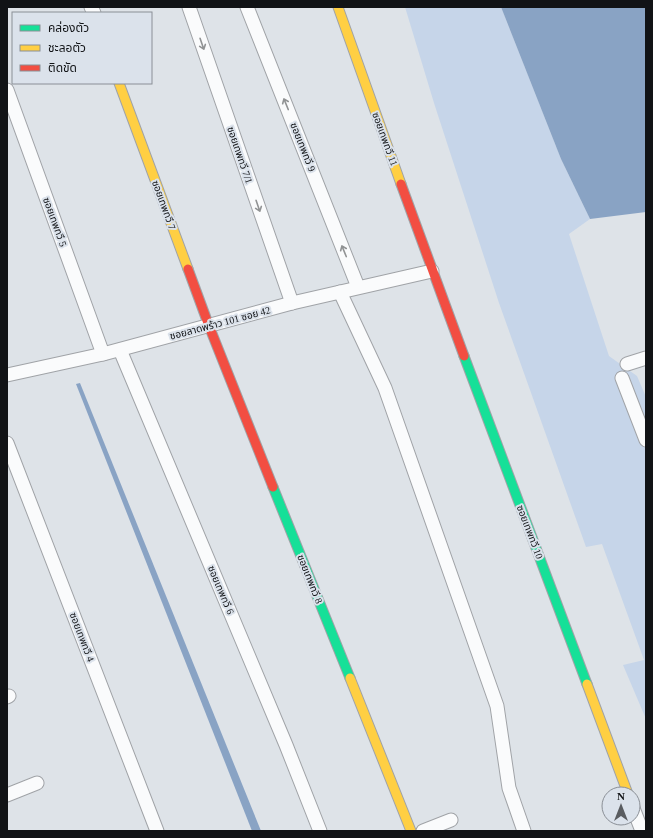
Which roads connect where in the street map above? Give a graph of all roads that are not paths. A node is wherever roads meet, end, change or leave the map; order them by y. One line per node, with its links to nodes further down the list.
1 (189, 7): 9 (street, ซอยเทพทวี 7/1, one-way to 9)
2 (247, 7): 7 (street, ซอยเทพทวี 9, one-way to 2)
3 (338, 7): 6 (street, ซอยเทพทวี 11)
4 (119, 84): 10 (street, ซอยเทพทวี 7)
5 (7, 90): 12 (street, ซอยเทพทวี 5)
6 (432, 271): 7 (street, ซอยลาดพร้าว 101 ซอย 42); 20 (street, ซอยเทพทวี 10)
7 (358, 287): 8 (street, ซอยลาดพร้าว 101 ซอย 42)
8 (340, 292): 9 (street, ซอยลาดพร้าว 101 ซอย 42); 27 (street)
9 (292, 303): 10 (street, ซอยลาดพร้าว 101 ซอย 42)
10 (209, 326): 11 (street, ซอยลาดพร้าว 101 ซอย 42); 25 (street, ซอยเทพทวี 8)
11 (120, 350): 12 (street, ซอยลาดพร้าว 101 ซอย 42); 24 (street, ซอยเทพทวี 6)
12 (103, 354): 15 (street, ซอยลาดพร้าว 101 ซอย 42)
13 (646, 358): 14 (street)
14 (627, 364)
15 (7, 375)
16 (622, 378): 17 (street)
17 (646, 440)
18 (7, 443): 23 (street, ซอยเทพทวี 4)
19 (37, 783): 21 (street)
20 (625, 786)
21 (7, 795)
22 (451, 820): 26 (street)
23 (157, 831)
24 (320, 831)
25 (411, 831)
26 (423, 831)
27 (524, 831)

